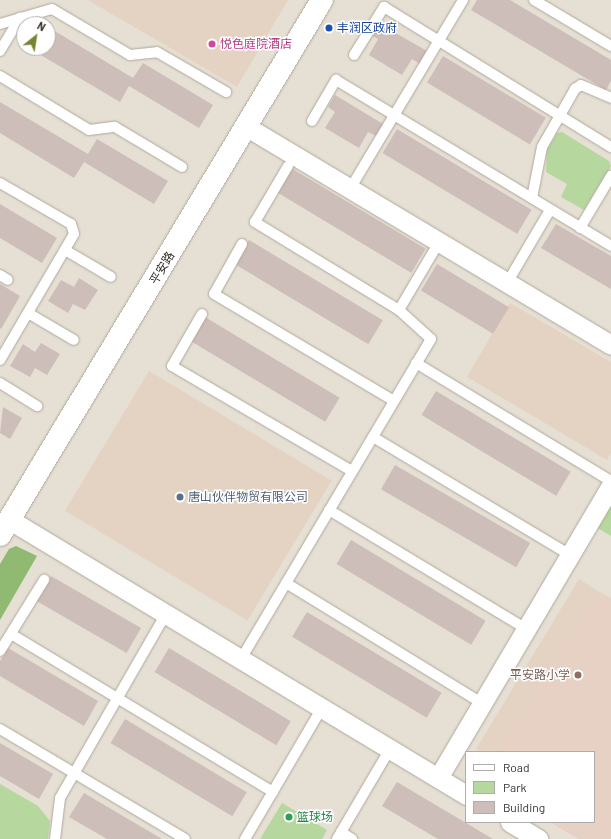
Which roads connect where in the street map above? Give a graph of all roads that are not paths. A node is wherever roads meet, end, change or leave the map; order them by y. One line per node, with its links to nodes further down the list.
1 (322, 0): 18 (street, 平安路)
2 (464, 0): 8 (lane)
3 (534, 0): 9 (lane)
4 (27, 16): 13 (lane)
5 (16, 19): 6 (lane)
6 (0, 24)
7 (16, 25): 10 (lane)
8 (438, 42): 11 (lane); 15 (lane); 16 (lane)
9 (611, 46)
10 (0, 51)
11 (354, 55)
12 (0, 76): 21 (lane)
13 (226, 92)
14 (611, 98): 15 (lane)
15 (559, 115): 19 (lane); 25 (lane)
16 (394, 116): 17 (lane); 24 (lane); 25 (lane)
17 (312, 121)
18 (248, 128): 24 (street); 49 (street, 平安路)
19 (611, 147)
20 (288, 166): 34 (lane)
21 (182, 167)
22 (611, 176): 27 (lane)
23 (0, 183): 31 (lane)
24 (350, 188): 28 (street)
25 (532, 198): 26 (lane)
26 (550, 210): 27 (lane); 33 (lane)
27 (580, 228): 30 (lane)
28 (439, 242): 33 (street); 34 (lane)
29 (242, 244): 42 (lane)
30 (611, 246)
31 (65, 250): 32 (lane); 35 (lane)
32 (111, 277)
33 (507, 283): 38 (street)
34 (399, 310): 40 (lane)
35 (28, 313): 37 (lane); 39 (lane)
36 (202, 314): 45 (lane)
37 (74, 340)
38 (611, 345)
39 (0, 360)
40 (416, 363): 42 (lane); 46 (lane)
41 (0, 383): 43 (lane)
42 (394, 401): 44 (lane)
43 (37, 406)
44 (373, 437): 45 (lane); 50 (lane)
45 (352, 471): 48 (lane)
46 (611, 481)
47 (611, 485): 50 (street)
48 (329, 510): 52 (lane); 54 (lane)
49 (5, 528): 53 (street)
50 (570, 555): 54 (street)
51 (44, 580): 55 (lane)
52 (286, 583): 57 (lane); 59 (lane)
53 (166, 614): 57 (street); 58 (lane)
54 (526, 629): 59 (street)
55 (11, 634): 56 (lane); 58 (lane)
56 (0, 651)
57 (241, 659): 60 (street)
58 (118, 698): 63 (lane); 65 (lane)
59 (482, 703): 64 (street)
60 (322, 708): 62 (street); 65 (lane)
61 (0, 729): 63 (lane)
62 (390, 749): 64 (street); 68 (lane)
63 (74, 773): 69 (lane); 70 (lane)
64 (438, 778): 66 (street)
65 (273, 792): 71 (lane)
66 (465, 794)
67 (512, 823): 73 (street)
68 (339, 836): 72 (lane)
69 (55, 839)
70 (185, 839)
71 (245, 839)
72 (352, 839)
73 (538, 839)

